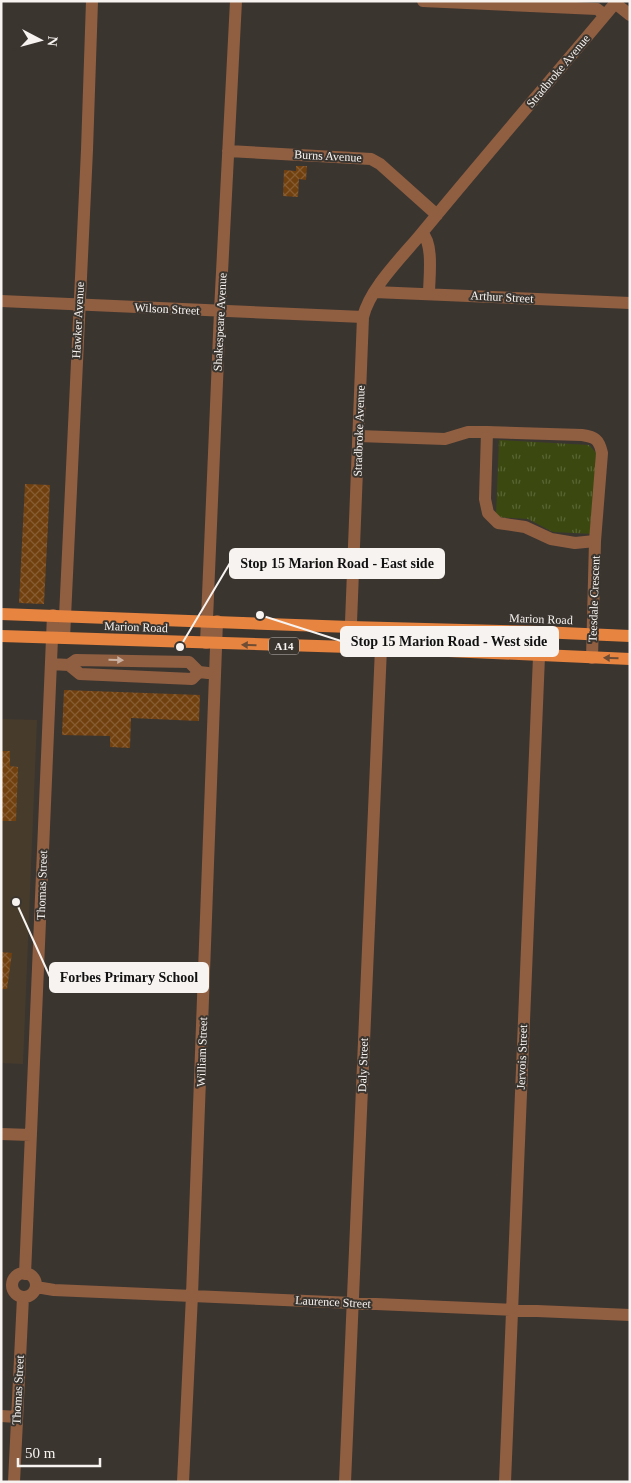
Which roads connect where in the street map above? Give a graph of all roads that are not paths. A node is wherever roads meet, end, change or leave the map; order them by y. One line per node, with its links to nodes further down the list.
1 (92, 1): 15 (street, Hawker Avenue)
2 (236, 1): 8 (street, Shakespeare Avenue)
3 (423, 1): 5 (street)
4 (616, 2): 6 (street, Stradbroke Avenue); 7 (street)
5 (581, 4): 6 (street)
6 (605, 15): 9 (street, Stradbroke Avenue)
7 (630, 15)
8 (228, 151): 9 (street, Burns Avenue); 16 (street, Shakespeare Avenue)
9 (437, 215): 10 (street, Stradbroke Avenue)
10 (422, 233): 11 (street, Stradbroke Avenue); 12 (street)
11 (374, 292): 12 (street, Arthur Street); 17 (street, Stradbroke Avenue)
12 (429, 294): 14 (street, Arthur Street)
13 (1, 301): 15 (street, Wilson Street)
14 (630, 303)
15 (79, 304): 16 (street, Wilson Street); 22 (street, Hawker Avenue)
16 (220, 311): 17 (street, Wilson Street); 23 (street, Shakespeare Avenue)
17 (364, 317): 19 (street, Stradbroke Avenue)
18 (487, 432): 19 (street, Teesdale Crescent); 20 (street, Teesdale Crescent); 20 (street, Teesdale Crescent)
19 (358, 436): 24 (street, Stradbroke Avenue)
20 (595, 541): 26 (street, Teesdale Crescent)
21 (1, 614): 22 (main road, Marion Road / A14)
22 (58, 616): 23 (main road, Marion Road / A14); 29 (street, Thomas Street)
23 (212, 621): 24 (main road, Marion Road / A14); 30 (street, William Street)
24 (350, 627): 25 (main road, Marion Road / A14); 31 (street, Stradbroke Avenue)
25 (540, 632): 26 (main road, Marion Road / A14); 33 (street, Jervois Street)
26 (593, 634): 28 (main road, Marion Road / A14); 34 (street, Teesdale Crescent)
27 (1, 636): 29 (main road, Marion Road / A14)
28 (630, 636)
29 (58, 638): 30 (main road, Marion Road / A14); 36 (street, Thomas Street)
30 (211, 643): 31 (main road, Marion Road / A14, one-way to 30); 37 (street, William Street)
31 (350, 648): 32 (main road, Marion Road / A14)
32 (381, 648): 33 (main road, Marion Road / A14); 45 (street, Daly Street)
33 (539, 656): 34 (main road, Marion Road / A14); 46 (street, Jervois Street)
34 (592, 658): 35 (main road, Marion Road / A14, one-way to 34)
35 (630, 659)
36 (51, 664): 37 (street); 39 (street, Thomas Street)
37 (216, 673): 43 (street, William Street)
38 (1, 1134): 39 (street)
39 (31, 1135): 40 (street, Thomas Street)
40 (25, 1274): 41 (street); 42 (street)
41 (6, 1284): 44 (street)
42 (36, 1286): 43 (street, Laurence Street); 44 (street)
43 (192, 1295): 45 (street, Laurence Street); 51 (street, William Street)
44 (23, 1297): 49 (street, Thomas Street)
45 (353, 1303): 46 (street, Laurence Street); 52 (street, Daly Street)
46 (512, 1310): 47 (street, Laurence Street); 53 (street, Jervois Street)
47 (630, 1315)
48 (1, 1416): 49 (street)
49 (17, 1417): 50 (street, Thomas Street)
50 (14, 1482)
51 (183, 1482)
52 (345, 1482)
53 (504, 1482)

